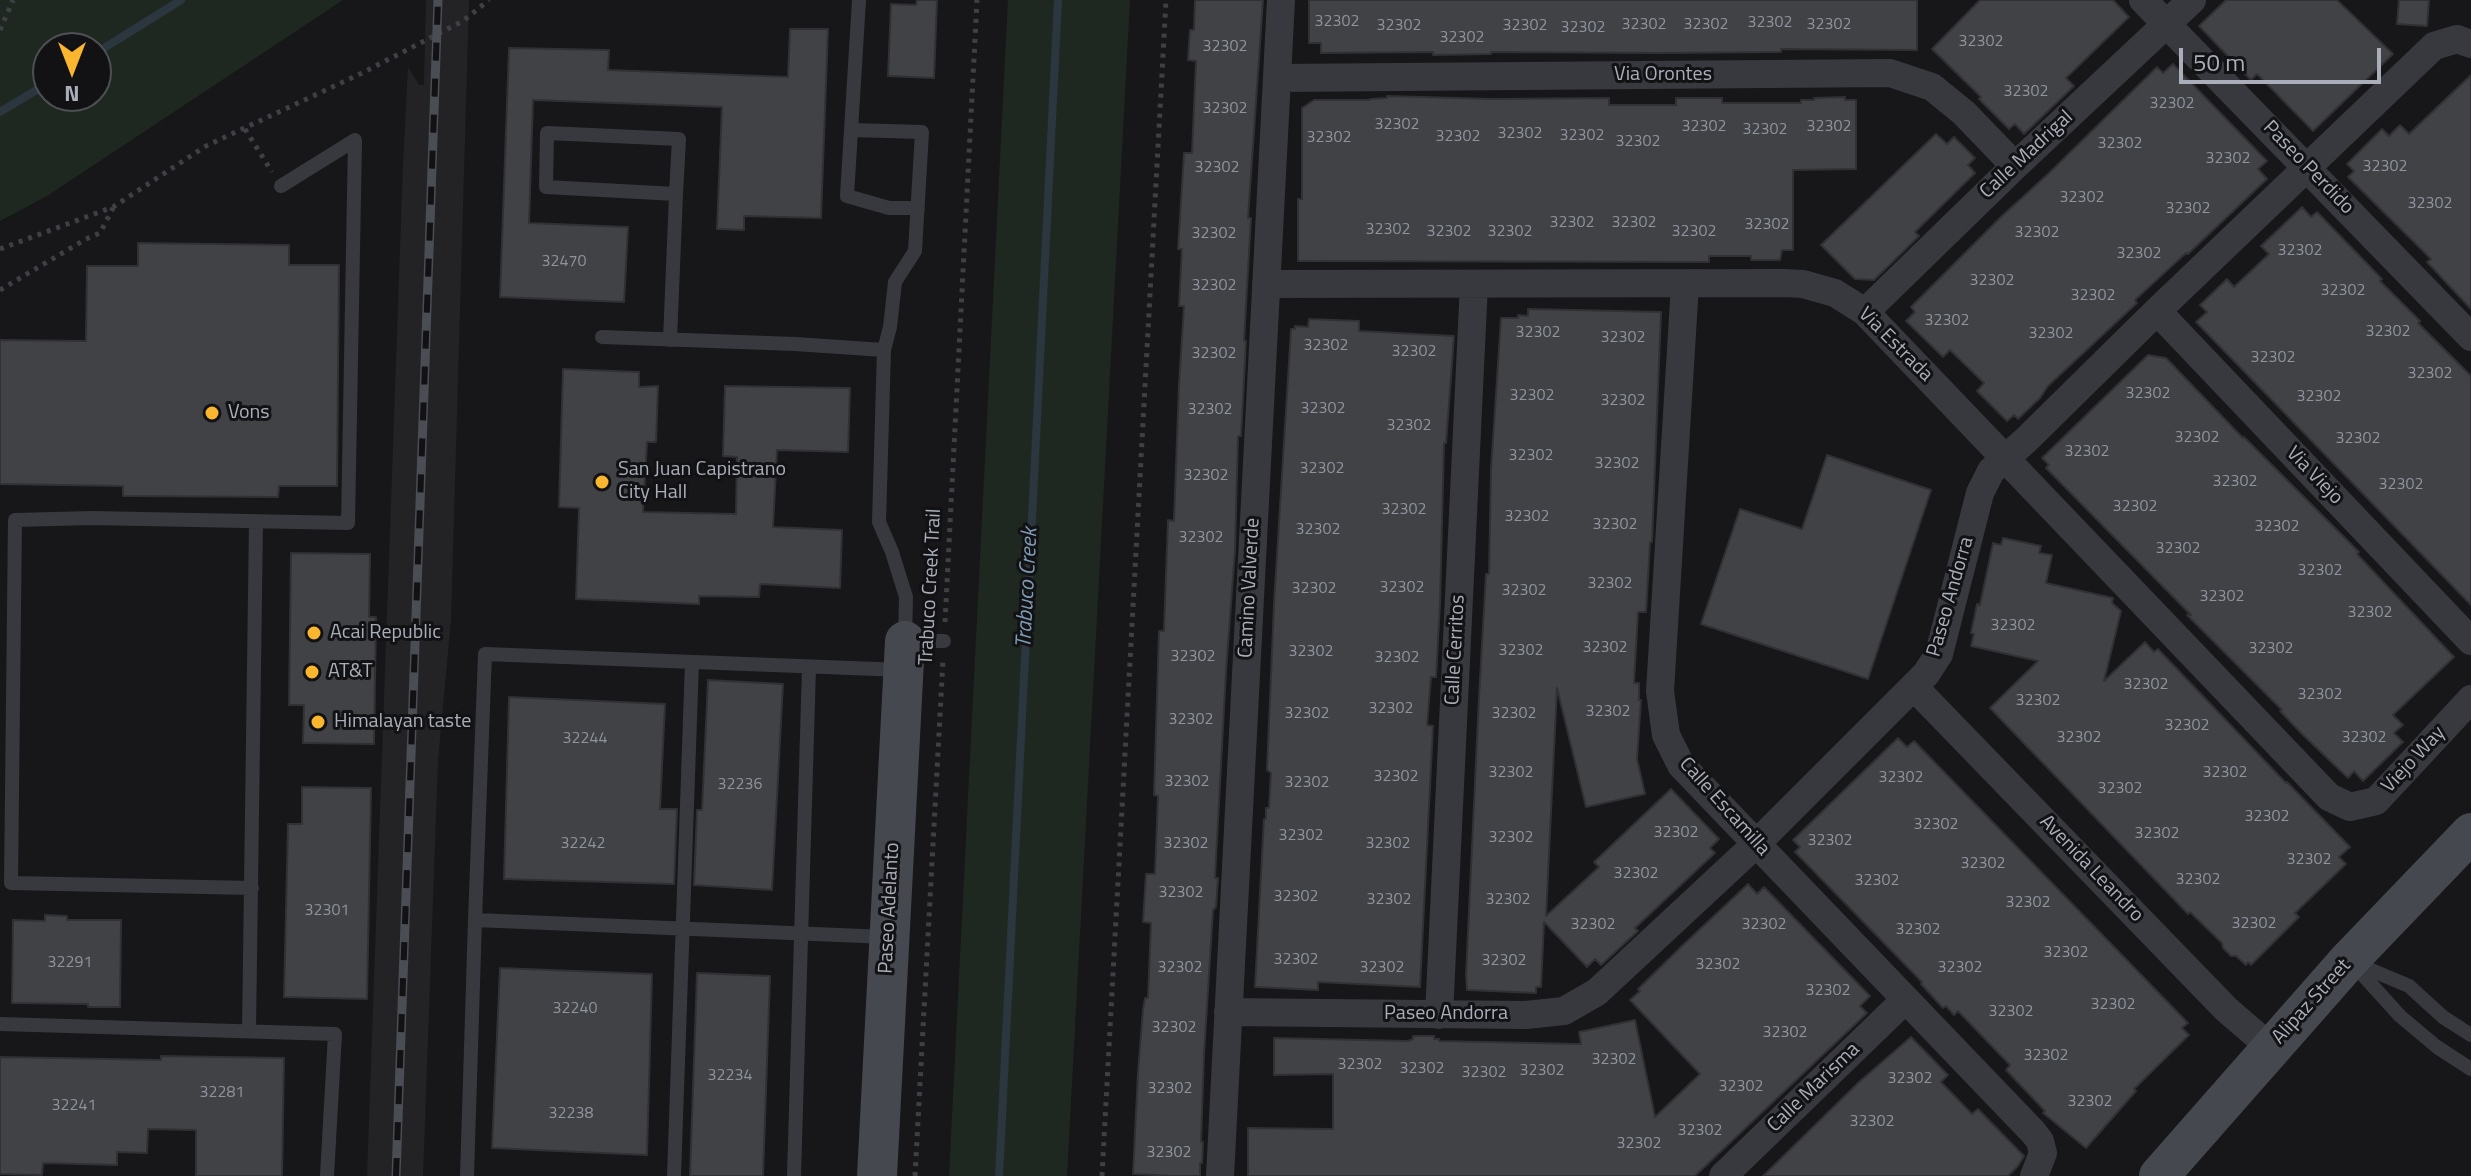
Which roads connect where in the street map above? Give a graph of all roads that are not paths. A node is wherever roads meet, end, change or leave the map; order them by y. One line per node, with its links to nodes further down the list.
1 (859, 0): 8 (lane)
2 (1281, 0): 7 (street, Camino Valverde)
3 (2143, 0): 5 (street, Paseo Perdido)
4 (2192, 0): 5 (street, Calle Madrigal)
5 (2167, 25): 9 (street, Calle Madrigal); 10 (street, Paseo Perdido)
6 (2464, 41): 10 (street, Paseo Andorra)
7 (1277, 78): 9 (street, Via Orontes); 14 (street, Camino Valverde)
8 (851, 130): 13 (lane); 13 (lane)
9 (2015, 166): 18 (street, Calle Madrigal)
10 (2308, 167): 17 (street, Paseo Andorra); 20 (street, Paseo Perdido)
11 (281, 186): 24 (lane)
12 (676, 194): 12 (lane); 21 (lane)
13 (918, 208): 22 (lane)
14 (1266, 284): 15 (street, Via Estrada); 46 (street, Camino Valverde)
15 (1474, 284): 16 (street, Via Estrada); 47 (street, Calle Cerritos)
16 (1685, 284): 18 (street, Via Estrada); 37 (street, Calle Escamilla)
17 (2157, 311): 23 (street, Paseo Andorra); 26 (street, Via Viejo)
18 (1865, 312): 23 (street, Via Estrada)
19 (602, 337): 21 (lane)
20 (2471, 337)
21 (670, 340): 22 (lane)
22 (884, 350): 28 (lane)
23 (2005, 458): 32 (street, Paseo Andorra); 35 (street, Via Estrada)
24 (256, 521): 25 (lane); 39 (lane)
25 (7, 535): 27 (lane)
26 (2471, 641)
27 (7, 646): 31 (lane)
28 (917, 651): 30 (lane); 43 (street, Paseo Adelanto)
29 (692, 662): 30 (lane); 40 (lane); 41 (lane)
30 (809, 667): 42 (lane)
31 (7, 674): 34 (lane)
32 (1914, 687): 37 (street, Paseo Andorra); 51 (street, Avenida Leandro)
33 (2471, 699): 35 (street, Viejo Way)
34 (7, 725): 38 (lane)
35 (2350, 807)
36 (2471, 833): 44 (street, Alipaz Street)
37 (1756, 844): 45 (street, Calle Escamilla); 47 (street, Paseo Andorra)
38 (5, 883): 39 (lane)
39 (252, 888): 49 (lane)
40 (475, 920): 41 (lane); 54 (lane)
41 (684, 928): 42 (lane); 55 (lane)
42 (800, 933): 43 (lane); 56 (lane)
43 (889, 937): 57 (street, Paseo Adelanto)
44 (2349, 960): 50 (lane); 51 (street, Alipaz Street); 52 (lane)
45 (1905, 1000): 59 (street, Calle Marisma); 60 (street, Calle Escamilla)
46 (1228, 1012): 47 (street, Paseo Andorra); 58 (street, Camino Valverde)
47 (1439, 1015)
48 (0, 1024): 49 (lane)
49 (249, 1031): 53 (lane)
50 (2471, 1035)
51 (2271, 1048): 61 (street, Alipaz Street)
52 (2471, 1069)
53 (327, 1176)
54 (467, 1176)
55 (674, 1176)
56 (794, 1176)
57 (877, 1176)
58 (1220, 1176)
59 (1723, 1176)
60 (2034, 1176)
61 (2159, 1176)

